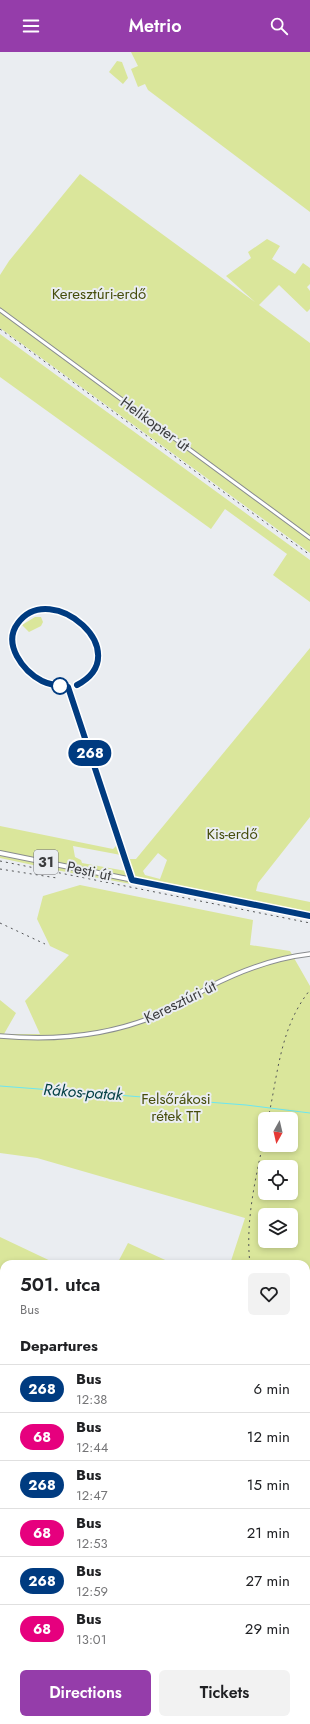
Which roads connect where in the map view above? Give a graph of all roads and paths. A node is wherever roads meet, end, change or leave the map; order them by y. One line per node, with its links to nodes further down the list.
1 (0, 310): 2 (street, Helikopter út)
2 (310, 538)
3 (0, 853): 4 (main road, Pesti út / 31)
4 (310, 916)
5 (310, 954): 6 (main road, Keresztúri út)
6 (2, 1036): 7 (main road)
7 (0, 1040)

